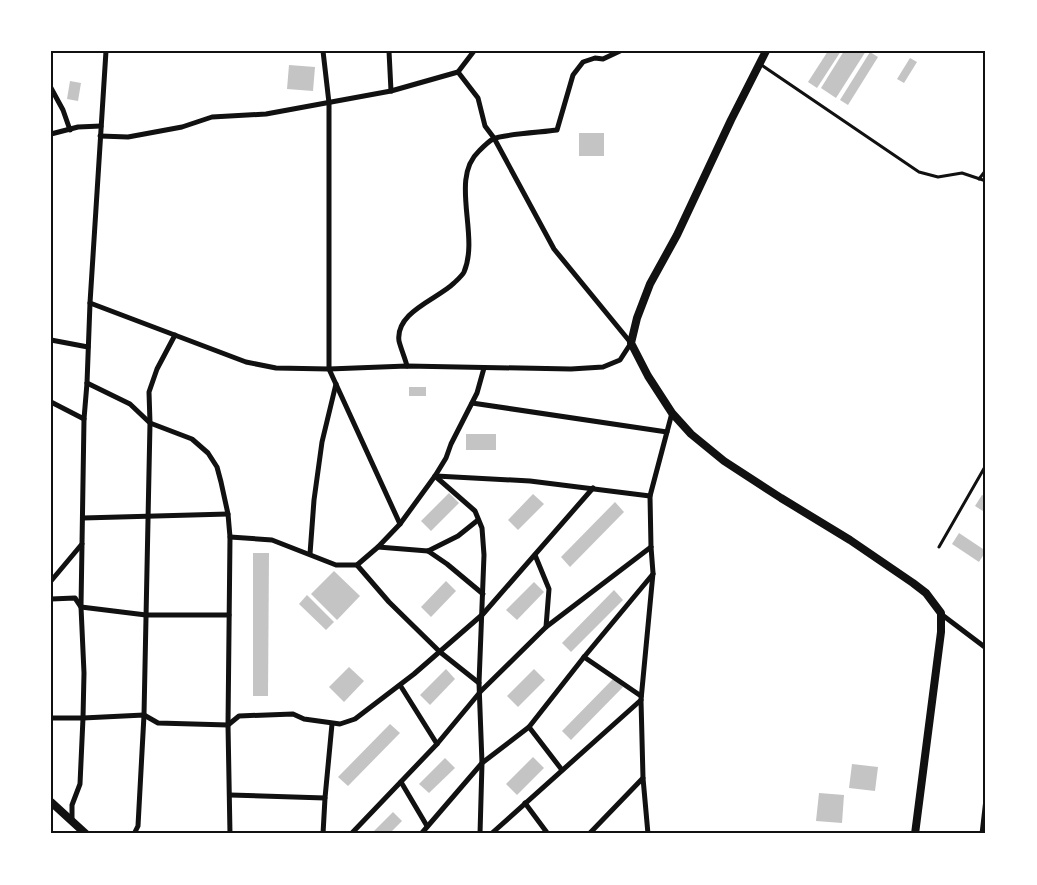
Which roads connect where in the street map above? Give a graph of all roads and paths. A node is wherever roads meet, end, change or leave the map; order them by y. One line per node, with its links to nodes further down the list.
1 (106, 51): 12 (street)
2 (323, 51): 11 (street)
3 (389, 51): 10 (street)
4 (474, 51): 8 (street)
5 (620, 51): 16 (street)
6 (766, 51): 7 (street)
7 (759, 64): 18 (lane); 23 (street)
8 (458, 72): 10 (street); 16 (street)
9 (51, 88): 13 (street)
10 (391, 91): 11 (street)
11 (329, 103): 15 (street); 27 (street)
12 (101, 126): 13 (street); 15 (street)
13 (70, 130): 14 (street)
14 (51, 134)
15 (100, 136): 20 (street)
16 (494, 138): 23 (street); 25 (street)
17 (986, 170): 18 (lane)
18 (980, 179): 19 (lane)
19 (986, 181)
20 (90, 303): 21 (street); 24 (street)
21 (175, 335): 27 (street); 34 (street)
22 (51, 340): 24 (street)
23 (631, 343): 26 (street); 32 (street)
24 (88, 347): 29 (street)
25 (407, 366): 26 (street); 27 (street)
26 (484, 368): 31 (street)
27 (330, 369): 28 (street)
28 (336, 383): 44 (street); 51 (street)
29 (87, 384): 33 (street); 34 (street)
30 (51, 402): 33 (street)
31 (472, 403): 35 (street); 37 (street)
32 (672, 413): 35 (street); 59 (street)
33 (84, 419): 42 (street)
34 (150, 423): 40 (street); 41 (street)
35 (667, 432): 39 (street)
36 (985, 467): 49 (lane)
37 (435, 476): 38 (street); 43 (street); 44 (street)
38 (593, 488): 39 (street); 52 (street)
39 (650, 496): 48 (street)
40 (228, 514): 41 (street); 45 (street)
41 (148, 517): 42 (street); 61 (street)
42 (83, 518): 46 (street)
43 (478, 520): 50 (street); 56 (street)
44 (400, 524): 47 (street)
45 (230, 537): 51 (street); 62 (street)
46 (82, 543): 55 (street); 58 (street)
47 (378, 547): 50 (street); 53 (street)
48 (651, 547): 54 (street); 63 (street)
49 (939, 547)
50 (428, 551): 56 (street)
51 (310, 554): 53 (street)
52 (534, 555): 60 (street); 63 (street)
53 (356, 565): 65 (street)
54 (653, 573): 66 (street); 70 (street)
55 (51, 581)
56 (483, 594): 60 (street)
57 (51, 599): 58 (street)
58 (81, 607): 61 (street); 73 (street)
59 (940, 613): 64 (street); 100 (street)
60 (483, 614): 65 (street); 67 (street)
61 (146, 615): 62 (street); 71 (street)
62 (229, 615): 75 (street)
63 (546, 628): 69 (street)
64 (986, 648)
65 (440, 652): 67 (street); 68 (street)
66 (584, 657): 70 (street); 76 (street)
67 (480, 683): 69 (street)
68 (400, 685): 74 (street); 77 (street)
69 (481, 691): 77 (street); 78 (street)
70 (641, 698): 79 (street); 80 (street)
71 (144, 715): 73 (street); 75 (street); 90 (street)
72 (51, 718): 73 (street)
73 (83, 718): 87 (street)
74 (332, 724): 75 (street); 83 (street)
75 (228, 725): 82 (street)
76 (529, 727): 78 (street); 79 (street)
77 (436, 744): 81 (street)
78 (482, 763): 88 (street); 95 (street)
79 (562, 770): 86 (street)
80 (643, 778): 98 (street); 99 (street)
81 (401, 782): 88 (street); 93 (street)
82 (230, 795): 83 (street); 91 (street)
83 (325, 798): 92 (street)
84 (986, 799): 101 (street)
85 (51, 802): 87 (street)
86 (525, 803): 96 (street); 97 (street)
87 (72, 821): 89 (street)
88 (427, 826): 94 (street)
89 (86, 834)
90 (134, 834)
91 (230, 834)
92 (323, 834)
93 (351, 834)
94 (421, 834)
95 (480, 834)
96 (490, 834)
97 (548, 834)
98 (589, 834)
99 (648, 834)
100 (915, 834)
101 (982, 834)

